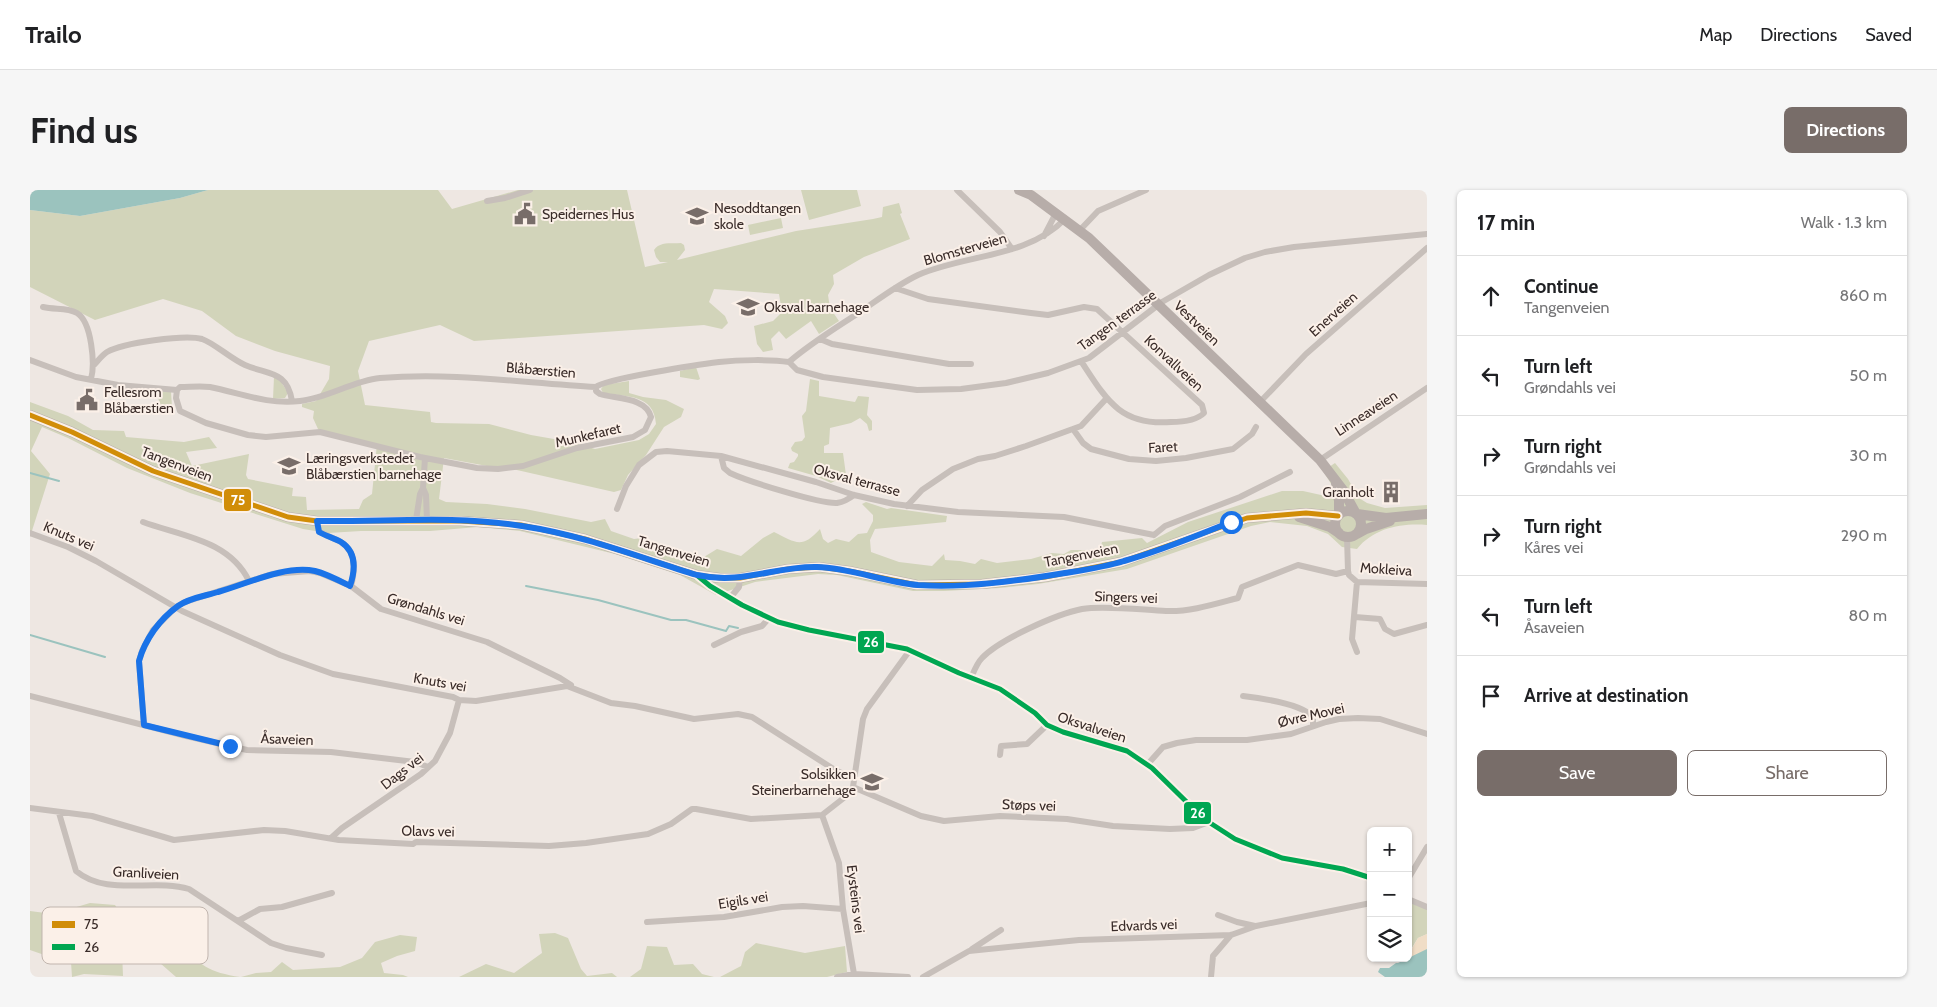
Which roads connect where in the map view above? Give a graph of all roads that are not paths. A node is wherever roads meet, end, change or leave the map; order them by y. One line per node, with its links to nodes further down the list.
1 (530, 190): 6 (street)
2 (957, 190): 12 (street)
3 (1019, 190): 5 (main road, Vestveien)
4 (1146, 190): 8 (street)
5 (1031, 192): 7 (main road, Vestveien)
6 (487, 201)
7 (1061, 216): 8 (main road, Vestveien); 10 (street); 10 (street, Blomsterveien)
8 (1080, 230): 14 (main road, Vestveien)
9 (1427, 234): 14 (street, Tangen terrasse)
10 (1044, 236): 12 (street, Blomsterveien)
11 (1427, 248): 29 (street, Enerveien)
12 (1012, 249): 13 (street, Blomsterveien)
13 (894, 288): 16 (street, Konvallveien); 17 (street, Blomsterveien)
14 (1158, 305): 16 (street, Tangen terrasse); 29 (main road, Vestveien)
15 (43, 307): 22 (street)
16 (1124, 333): 19 (street, Tangen terrasse); 27 (street, Konvallveien)
17 (820, 339): 20 (street, Blomsterveien); 21 (street)
18 (30, 360): 23 (street, Blåbærstien)
19 (1081, 361): 20 (street, Tangen terrasse); 27 (street, Konvallveien)
20 (789, 362): 24 (street, Blåbærstien)
21 (971, 364)
22 (94, 365): 23 (street); 28 (street)
23 (91, 379): 26 (street, Blåbærstien)
24 (596, 387): 28 (street, Blåbærstien); 34 (street, Munkefaret)
25 (1427, 388): 35 (street, Linneaveien)
26 (177, 390): 28 (street, Blåbærstien); 34 (street, Munkefaret)
27 (1106, 399): 32 (street)
28 (292, 401)
29 (1260, 402): 35 (main road, Vestveien)
30 (30, 414): 49 (main road, Tangenveien)
31 (1256, 427): 32 (street, Faret)
32 (1073, 429): 40 (street)
33 (721, 456): 39 (street, Oksval terrasse); 39 (street); 41 (street, Oksval terrasse)
34 (425, 458): 38 (street)
35 (1320, 460): 37 (main road, Vestveien)
36 (1290, 472): 52 (street)
37 (1335, 480): 42 (main road, Vestveien); 45 (main road, Vestveien)
38 (423, 488): 47 (street); 48 (street)
39 (854, 495): 40 (street, Oksval terrasse)
40 (907, 506): 52 (street, Oksval terrasse)
41 (617, 510)
42 (1356, 513): 45 (main road); 46 (main road); 53 (main road)
43 (1291, 514): 45 (main road, Tangenveien); 53 (main road, Tangenveien); 54 (main road, Tangenveien)
44 (1427, 514): 46 (main road)
45 (1338, 516): 53 (main road)
46 (1398, 518): 53 (main road)
47 (416, 520): 48 (main road, Tangenveien); 49 (main road, Tangenveien)
48 (428, 520): 56 (main road, Tangenveien)
49 (317, 521): 61 (street)
50 (142, 522): 58 (street)
51 (30, 533): 64 (street, Knuts vei)
52 (1154, 535): 54 (street)
53 (1347, 535): 55 (street, Mokleiva)
54 (1158, 550): 57 (main road, Tangenveien)
55 (1348, 571): 59 (street, Mokleiva); 62 (street, Mokleiva)
56 (697, 575): 57 (main road, Tangenveien); 63 (street, Oksvalveien)
57 (740, 578): 63 (street)
58 (249, 581): 61 (street, Grøndahls vei); 64 (street, Grøndahls vei)
59 (1357, 582): 60 (street, Mokleiva); 65 (street)
60 (1427, 584)
61 (350, 586): 72 (street, Grøndahls vei)
62 (1238, 593): 71 (street, Singers vei)
63 (730, 598): 66 (street, Oksvalveien)
64 (176, 607): 75 (street, Knuts vei); 76 (street)
65 (1355, 617): 67 (street); 70 (street)
66 (769, 618): 68 (street); 69 (street, Oksvalveien)
67 (1427, 625)
68 (714, 645)
69 (910, 650): 71 (street, Oksvalveien); 83 (street)
70 (1357, 652)
71 (971, 678): 77 (street, Oksvalveien)
72 (571, 686): 75 (street, Knuts vei); 83 (street, Knuts vei)
73 (30, 696): 76 (street, Åsaveien)
74 (1243, 696): 78 (street)
75 (459, 700): 82 (street, Dags vei)
76 (144, 725): 82 (street, Åsaveien)
77 (1046, 725): 80 (street); 81 (street, Oksvalveien)
78 (1313, 726): 79 (street, Øvre Movei); 81 (street, Øvre Movei)
79 (1427, 734)
80 (1000, 755)
81 (1147, 765): 88 (street, Oksvalveien)
82 (428, 767): 89 (street, Dags vei)
83 (854, 779): 84 (street)
84 (853, 787): 87 (street); 88 (street, Støps vei)
85 (30, 808): 86 (street, Olavs vei)
86 (59, 813): 89 (street, Olavs vei); 99 (street, Granliveien)
87 (822, 815): 89 (street, Olavs vei); 97 (street, Eysteins vei)
88 (1208, 822): 92 (street, Oksvalveien)
89 (331, 838)
90 (1427, 848): 91 (street)
91 (1412, 872)
92 (1367, 877)
93 (332, 893): 99 (street)
94 (1412, 901): 96 (street)
95 (1367, 904): 101 (street, Edvards vei)
96 (1427, 907)
97 (843, 910): 100 (street, Eigils vei); 106 (street, Eysteins vei)
98 (1218, 915): 101 (street)
99 (238, 921): 105 (street, Granliveien)
100 (647, 922)
101 (1256, 926): 103 (street, Edvards vei)
102 (1001, 930): 104 (street)
103 (1231, 935): 104 (street, Edvards vei); 110 (street)
104 (969, 951): 109 (street, Edvards vei)
105 (322, 955)
106 (854, 974): 107 (street); 108 (street)
107 (837, 977)
108 (908, 977)
109 (923, 977)
110 (1211, 977)

